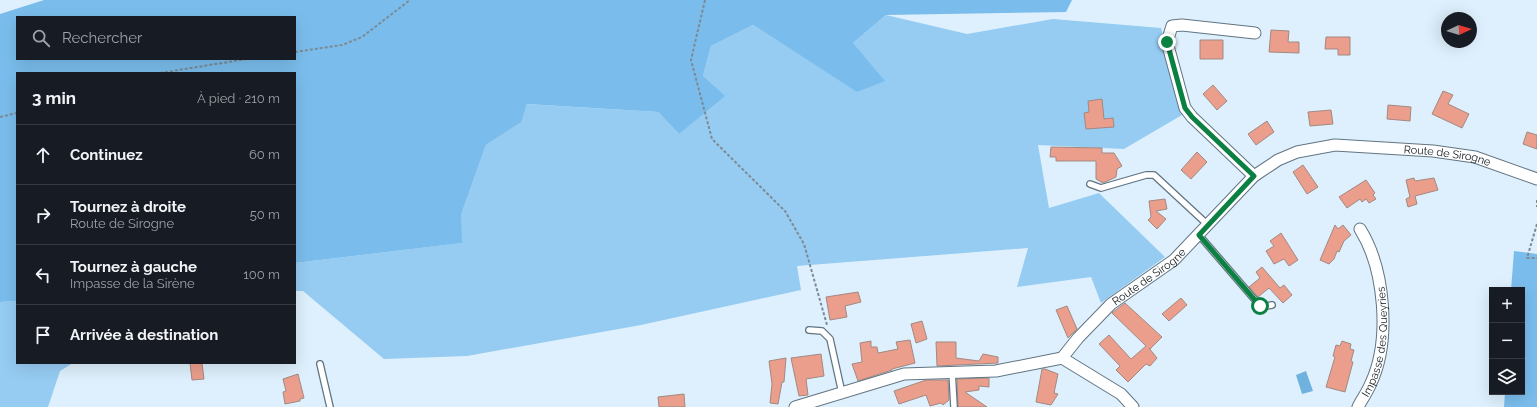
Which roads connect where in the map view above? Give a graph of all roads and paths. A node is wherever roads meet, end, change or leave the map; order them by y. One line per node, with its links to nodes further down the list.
1 (410, 0): 4 (path)
2 (705, 0): 21 (path)
3 (1255, 33): 9 (street)
4 (296, 52)
5 (240, 60): 6 (path)
6 (166, 72)
7 (16, 113): 8 (path)
8 (0, 117)
9 (1254, 176): 10 (street, Route de Sirogne); 15 (street, Route de Sirogne)
10 (1537, 179)
11 (1090, 184): 15 (lane)
12 (1537, 200): 13 (path)
13 (1537, 207)
14 (1537, 224): 18 (path)
15 (1209, 225): 17 (street, Route de Sirogne)
16 (1360, 229): 30 (street, Impasse des Queyries)
17 (1199, 235): 19 (lane); 22 (street, Route de Sirogne)
18 (1537, 258)
19 (1272, 305)
20 (809, 330): 21 (lane)
21 (830, 339): 25 (lane)
22 (1062, 358): 24 (street); 29 (street)
23 (320, 364): 26 (lane)
24 (952, 371): 25 (street); 28 (lane)
25 (842, 393): 27 (street)
26 (330, 407)
27 (794, 407)
28 (954, 407)
29 (1133, 407)
30 (1358, 407)

